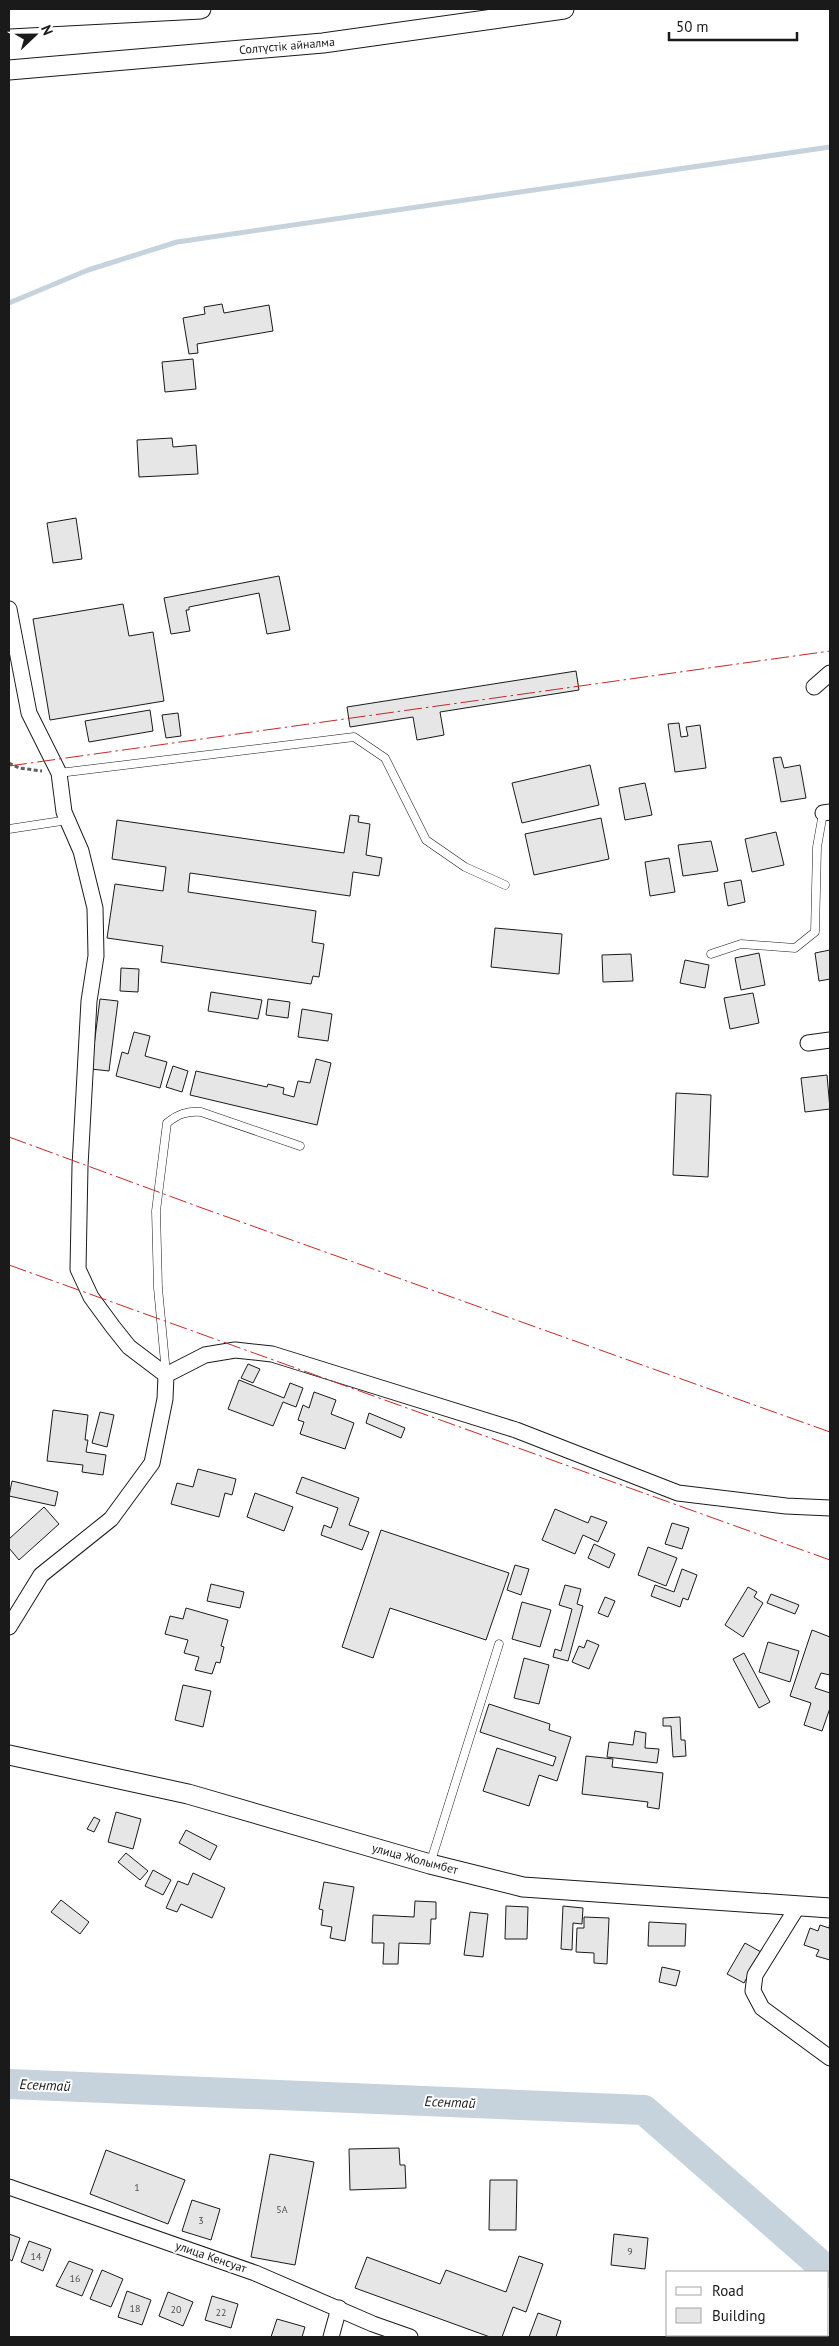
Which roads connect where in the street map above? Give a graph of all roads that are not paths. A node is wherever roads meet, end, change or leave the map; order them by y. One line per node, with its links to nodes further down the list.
1 (201, 9): 3 (street)
2 (564, 9): 4 (street, Солтүстік айналма)
3 (9, 20)
4 (9, 70)
5 (9, 609): 8 (street)
6 (830, 673): 7 (street)
7 (814, 687)
8 (59, 772): 10 (street); 12 (lane)
9 (827, 813): 13 (lane)
10 (68, 820): 11 (lane); 17 (street)
11 (9, 829)
12 (505, 885)
13 (711, 954)
14 (830, 1040): 15 (street)
15 (808, 1043)
16 (300, 1146): 17 (lane)
17 (166, 1375): 18 (street); 19 (street)
18 (830, 1508)
19 (9, 1627)
20 (500, 1644): 22 (lane)
21 (9, 1756): 22 (street, улица Жолымбет)
22 (430, 1864): 23 (street, улица Жолымбет)
23 (798, 1906): 24 (street, улица Жолымбет); 25 (street)
24 (830, 1908)
25 (830, 2058)
26 (9, 2187): 27 (street, улица Кенсуат)
27 (339, 2308): 28 (street); 29 (street, улица Кенсуат)
28 (331, 2337)
29 (410, 2337)

